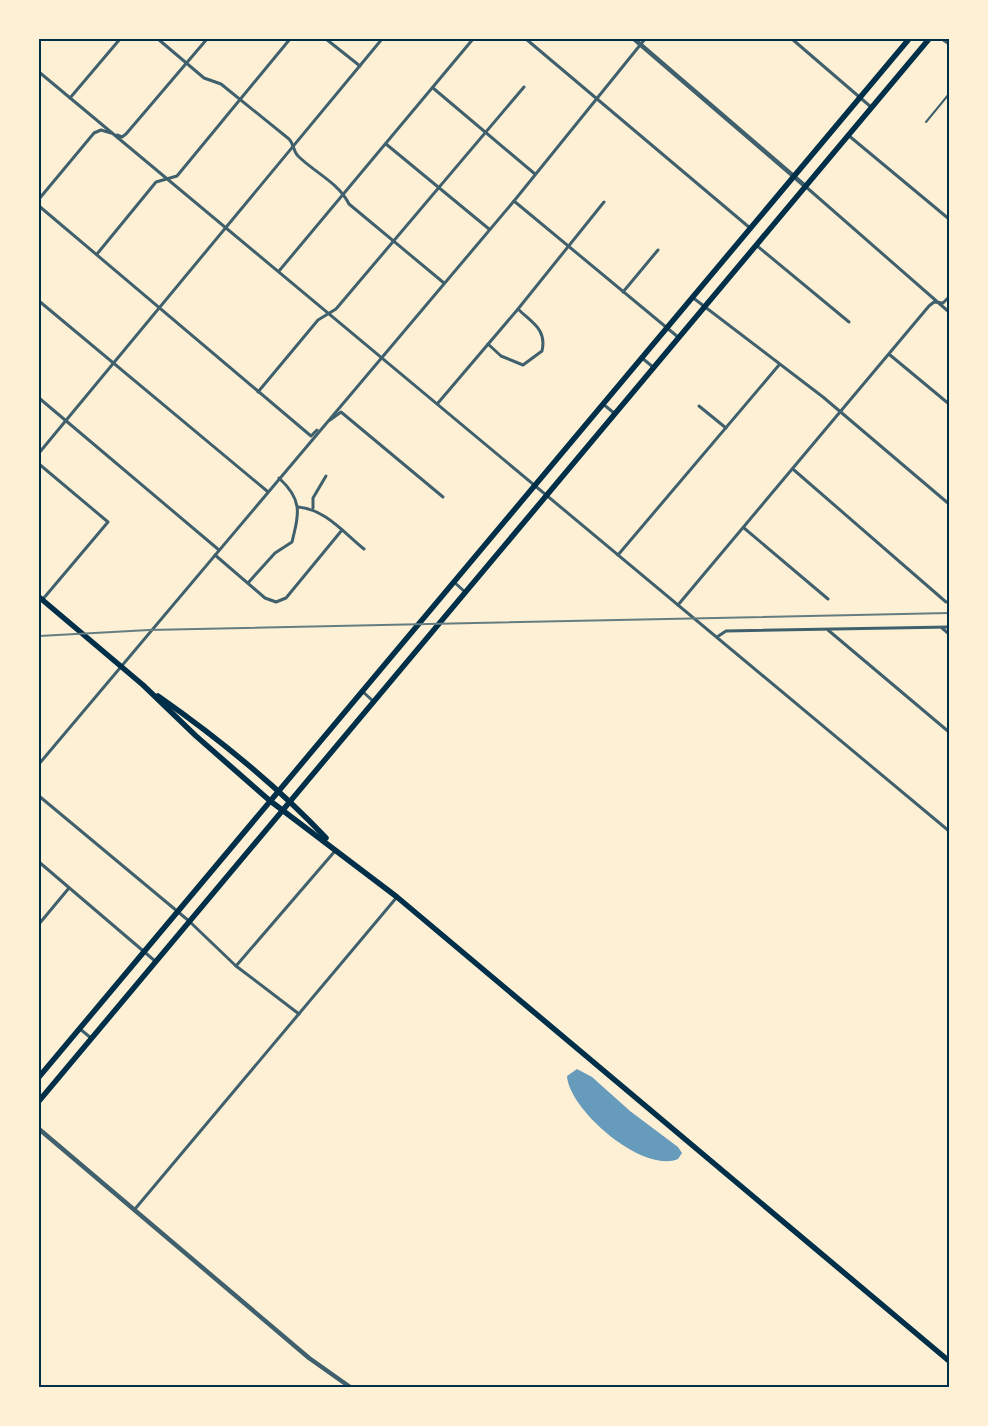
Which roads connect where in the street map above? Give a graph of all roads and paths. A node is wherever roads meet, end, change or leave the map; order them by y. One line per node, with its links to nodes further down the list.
1 (120, 39): 24 (street)
2 (158, 39): 17 (street)
3 (207, 39): 17 (street)
4 (290, 39): 26 (street)
5 (326, 39): 18 (street)
6 (382, 39): 18 (street)
7 (473, 39): 21 (street)
8 (526, 39): 25 (street)
9 (634, 39): 15 (street)
10 (645, 39): 15 (street)
11 (792, 39): 23 (street)
12 (909, 39): 23 (main road)
13 (929, 39): 27 (main road)
14 (942, 39): 16 (street)
15 (640, 44): 25 (street); 35 (street)
16 (949, 44)
17 (187, 62): 26 (street); 30 (street)
18 (360, 66): 33 (street)
19 (39, 72): 24 (street)
20 (524, 87): 29 (street)
21 (433, 88): 29 (street); 32 (street)
22 (949, 94): 28 (lane)
23 (860, 97): 27 (street); 35 (main road)
24 (70, 98): 30 (street)
25 (596, 98): 34 (street); 46 (street)
26 (240, 100): 33 (street); 36 (street)
27 (871, 107): 31 (main road)
28 (926, 122)
29 (486, 132): 34 (street); 38 (street)
30 (113, 133): 36 (street); 40 (street)
31 (848, 135): 37 (main road); 44 (street)
32 (386, 144): 38 (street); 39 (street)
33 (294, 145): 39 (street); 45 (street)
34 (536, 174): 41 (street)
35 (794, 176): 37 (street); 46 (main road)
36 (168, 179): 45 (street); 52 (street)
37 (805, 186): 49 (main road); 59 (street)
38 (440, 188): 47 (street); 48 (street)
39 (344, 194): 48 (street); 53 (street)
40 (39, 199)
41 (514, 201): 47 (street); 50 (street)
42 (604, 202): 50 (street)
43 (39, 206): 52 (street)
44 (949, 219)
45 (226, 227): 53 (street); 61 (street)
46 (750, 228): 56 (main road)
47 (489, 229): 54 (street)
48 (394, 242): 54 (street); 64 (street)
49 (756, 245): 60 (main road); 65 (street)
50 (567, 247): 55 (street); 62 (street)
51 (658, 250): 55 (street)
52 (97, 254): 61 (street)
53 (279, 271): 64 (street)
54 (444, 283): 70 (street)
55 (623, 292): 66 (street)
56 (692, 296): 60 (street); 66 (main road)
57 (949, 297): 59 (street)
58 (39, 301): 72 (street)
59 (938, 302): 63 (street); 69 (street)
60 (704, 306): 67 (main road); 73 (street)
61 (158, 308): 72 (street); 75 (street)
62 (518, 309): 68 (street); 68 (street)
63 (949, 312)
64 (331, 314): 70 (street); 75 (street)
65 (849, 322)
66 (666, 327): 67 (street); 71 (main road)
67 (678, 337): 74 (main road)
68 (488, 344): 77 (street)
69 (890, 355): 79 (street); 81 (street)
70 (382, 356): 77 (street); 84 (street)
71 (641, 357): 74 (street); 78 (main road)
72 (114, 363): 83 (street); 92 (street)
73 (779, 365): 81 (street); 85 (street)
74 (653, 367): 82 (main road)
75 (258, 392): 84 (street)
76 (39, 398): 83 (street)
77 (438, 403): 91 (street)
78 (602, 403): 82 (street); 91 (main road)
79 (949, 404)
80 (699, 406): 85 (street)
81 (842, 412): 88 (street); 95 (street)
82 (614, 413): 93 (main road)
83 (65, 421): 86 (street); 101 (street)
84 (325, 424): 90 (street); 94 (street)
85 (726, 428): 103 (street)
86 (39, 453)
87 (39, 464): 107 (street)
88 (794, 470): 98 (street); 109 (street)
89 (326, 476): 97 (street)
90 (279, 478): 92 (street); 96 (street)
91 (534, 485): 93 (street); 104 (main road)
92 (267, 492): 101 (street)
93 (546, 495): 103 (street); 106 (main road)
94 (443, 497)
95 (949, 504)
96 (298, 507): 97 (street); 105 (street)
97 (313, 508): 99 (street)
98 (744, 528): 108 (street); 110 (street)
99 (342, 530): 100 (street); 105 (street)
100 (364, 549)
101 (219, 550): 102 (street)
102 (215, 555): 105 (street); 116 (street)
103 (618, 555): 110 (street)
104 (452, 581): 106 (street); 118 (main road)
105 (248, 583)
106 (465, 592): 119 (main road)
107 (40, 599): 116 (main road)
108 (828, 599)
109 (946, 602)
110 (678, 605): 115 (street)
111 (941, 627): 112 (street); 113 (street); 114 (street)
112 (949, 627)
113 (827, 630): 115 (street); 120 (street)
114 (949, 634)
115 (717, 637): 127 (street)
116 (120, 665): 117 (main road); 121 (street)
117 (143, 685): 122 (main road); 124 (main road)
118 (361, 691): 119 (street); 122 (main road)
119 (373, 701): 125 (main road)
120 (949, 732)
121 (39, 764)
122 (278, 790): 124 (main road); 125 (main road)
123 (39, 796): 132 (street)
124 (269, 800): 126 (main road); 132 (main road)
125 (289, 801): 126 (main road); 128 (main road)
126 (282, 810): 128 (main road); 133 (main road)
127 (949, 832)
128 (336, 849): 131 (main road); 137 (street)
129 (39, 862): 130 (street)
130 (69, 888): 134 (street); 135 (street)
131 (397, 897): 138 (street); 145 (main road)
132 (177, 910): 133 (street); 135 (main road)
133 (189, 921): 136 (main road); 137 (street)
134 (39, 924)
135 (143, 951): 136 (street); 139 (main road)
136 (155, 961): 140 (main road)
137 (236, 966): 138 (street)
138 (299, 1014): 144 (street)
139 (79, 1028): 140 (street); 141 (main road)
140 (91, 1038): 142 (main road)
141 (39, 1077)
142 (39, 1101)
143 (39, 1129): 144 (street)
144 (134, 1209): 146 (street)
145 (949, 1361)
146 (350, 1387)

